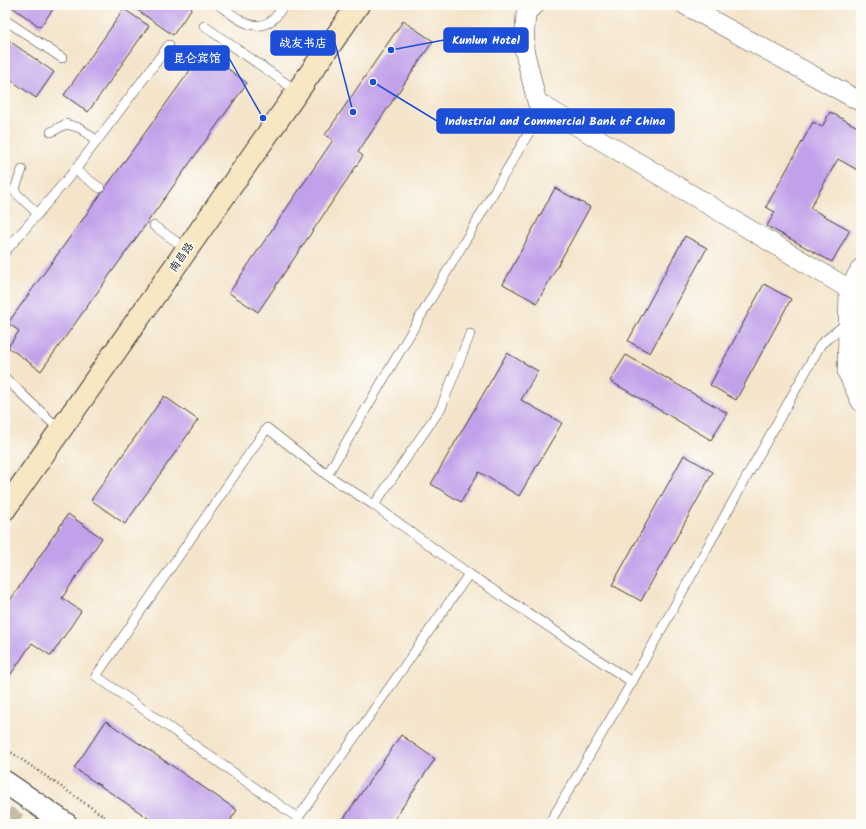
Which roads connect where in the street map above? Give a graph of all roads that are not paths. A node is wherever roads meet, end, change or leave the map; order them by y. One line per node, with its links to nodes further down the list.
1 (219, 5): 2 (lane)
2 (284, 5)
3 (535, 5): 12 (street)
4 (685, 5): 11 (street)
5 (351, 8): 10 (main road, 南昌路)
6 (5, 20): 9 (lane)
7 (204, 26): 10 (lane)
8 (169, 45): 14 (lane)
9 (62, 58)
10 (298, 91): 20 (main road, 南昌路)
11 (861, 102)
12 (544, 107): 23 (street); 29 (lane)
13 (51, 132): 14 (lane)
14 (97, 141): 16 (lane)
15 (22, 170): 18 (lane)
16 (75, 170): 17 (lane); 18 (lane)
17 (100, 188)
18 (38, 214): 21 (lane)
19 (154, 226): 20 (lane)
20 (187, 249): 28 (main road, 南昌路)
21 (5, 252)
22 (861, 268): 23 (street)
23 (850, 289): 24 (street)
24 (849, 321): 27 (street); 33 (lane)
25 (470, 334): 30 (lane)
26 (5, 378): 28 (lane)
27 (861, 402)
28 (60, 430): 31 (main road, 南昌路)
29 (327, 475): 30 (lane); 32 (lane)
30 (374, 505): 32 (lane)
31 (5, 509)
32 (469, 574): 33 (lane)
33 (632, 682): 36 (lane)
34 (5, 782): 35 (street)
35 (66, 824)
36 (549, 824)

